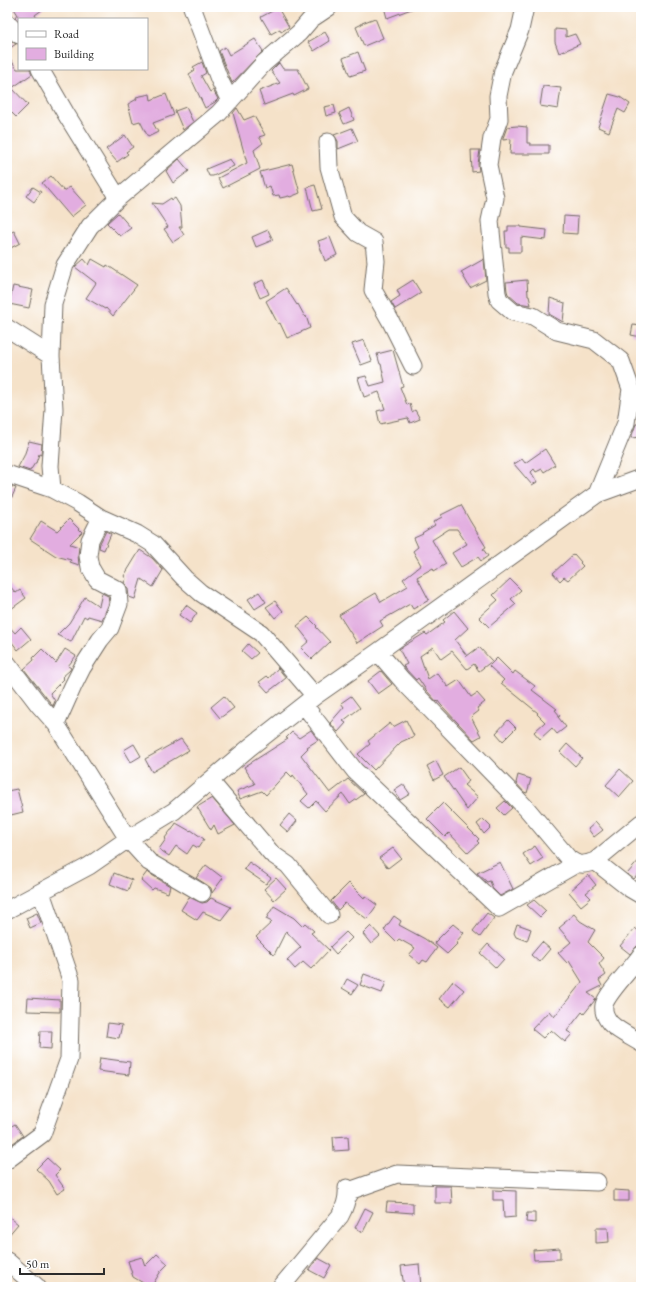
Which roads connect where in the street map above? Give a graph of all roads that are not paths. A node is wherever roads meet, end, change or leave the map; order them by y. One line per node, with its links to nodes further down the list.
1 (192, 7): 7 (street)
2 (329, 7): 7 (street)
3 (525, 7): 16 (street)
4 (7, 23): 5 (street)
5 (18, 34)
6 (41, 70): 9 (street)
7 (230, 101): 9 (street)
8 (328, 142): 12 (street)
9 (118, 198): 11 (street)
10 (7, 328): 11 (street)
11 (51, 356): 15 (street)
12 (413, 366)
13 (7, 474): 15 (street)
14 (641, 478): 16 (street)
15 (52, 489): 17 (street)
16 (597, 494): 18 (street)
17 (101, 518): 20 (street); 21 (street)
18 (378, 652): 20 (street); 26 (street)
19 (7, 662): 21 (street)
20 (309, 700): 22 (street); 26 (street)
21 (56, 724): 24 (street)
22 (210, 781): 24 (street); 31 (street)
23 (641, 823): 25 (street)
24 (128, 839): 27 (street); 28 (street)
25 (595, 861): 26 (street); 29 (street)
26 (576, 864)
27 (41, 892): 30 (street); 34 (street)
28 (202, 892)
29 (641, 895)
30 (7, 910)
31 (329, 915)
32 (641, 955): 33 (street)
33 (641, 1043)
34 (7, 1160)
35 (597, 1182): 38 (street)
36 (7, 1261): 37 (street)
37 (37, 1287)
38 (281, 1287)

